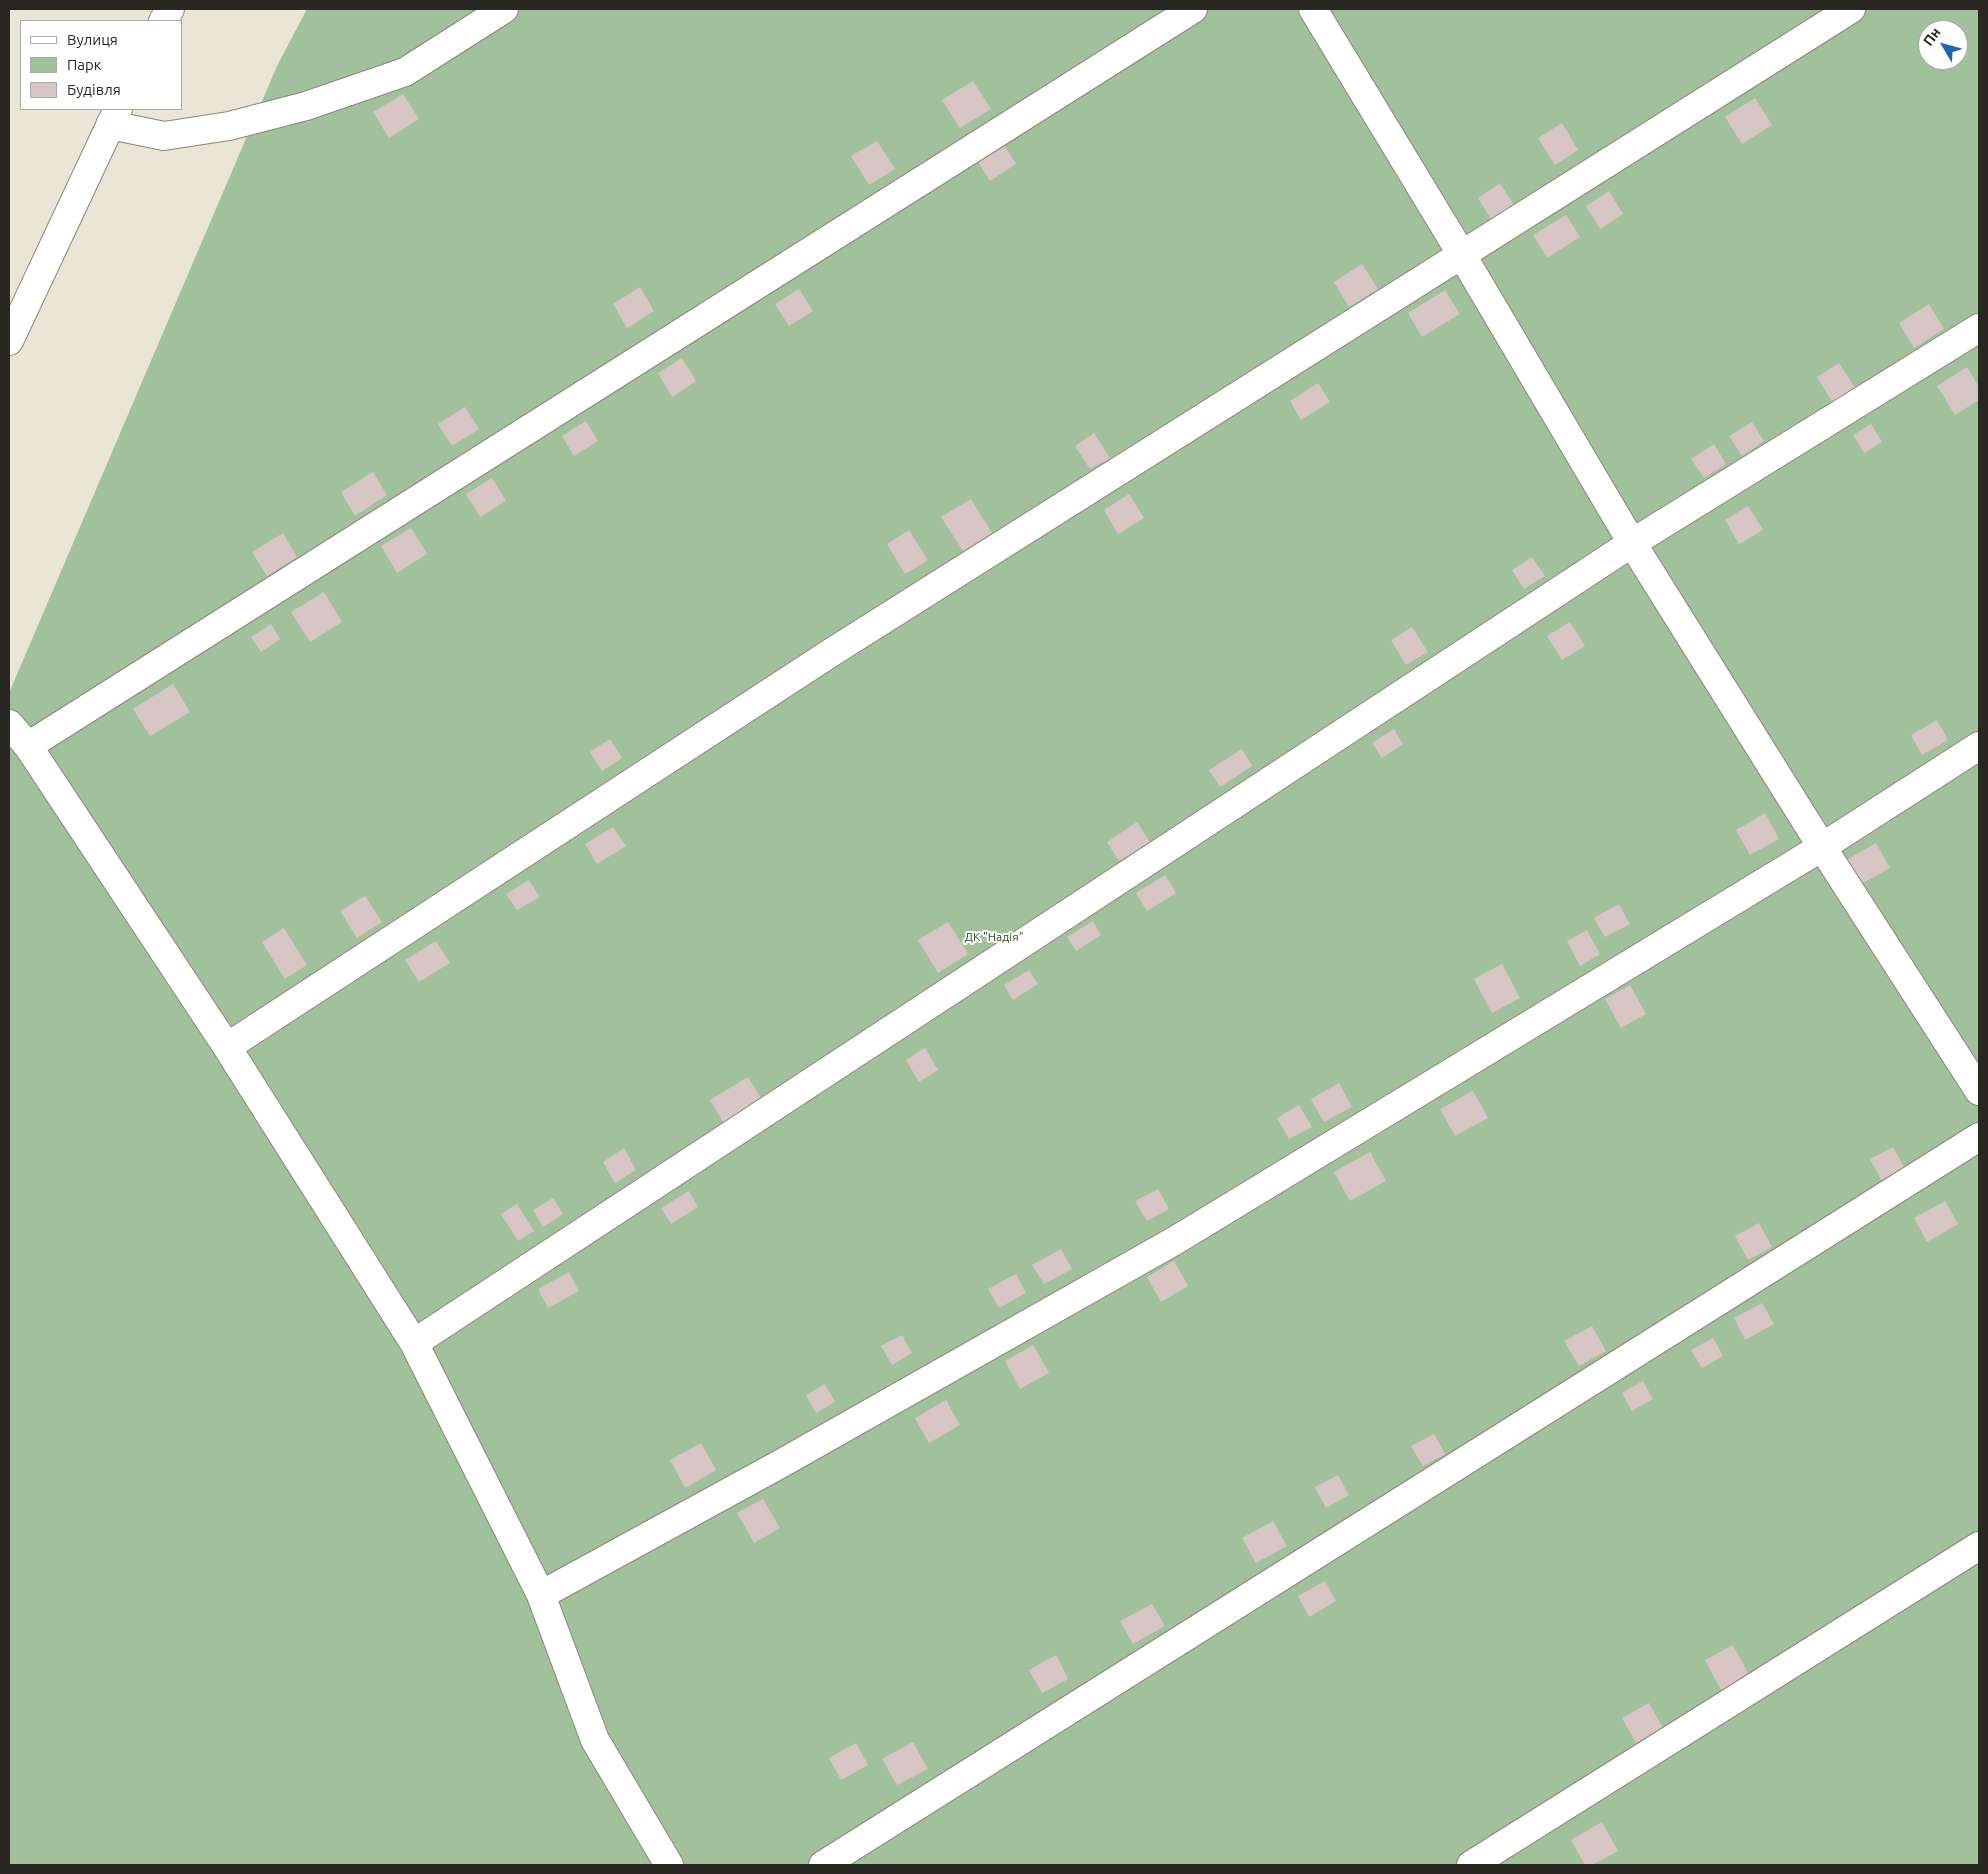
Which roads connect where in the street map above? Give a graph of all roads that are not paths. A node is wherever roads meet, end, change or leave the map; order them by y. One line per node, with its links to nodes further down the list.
1 (170, 9): 6 (street)
2 (504, 9): 7 (street)
3 (1194, 9): 13 (street)
4 (1313, 9): 8 (street)
5 (1851, 9): 8 (street)
6 (164, 20)
7 (114, 117): 10 (street)
8 (1462, 255): 11 (street); 16 (street)
9 (1979, 328): 11 (street)
10 (9, 341)
11 (1632, 543): 15 (street); 19 (street)
12 (9, 724): 13 (street)
13 (28, 746): 16 (street)
14 (1979, 746): 15 (street)
15 (1822, 847): 17 (street); 21 (street)
16 (227, 1047): 19 (street)
17 (1979, 1091)
18 (1979, 1138): 23 (street)
19 (414, 1344): 21 (street)
20 (1979, 1546): 24 (street)
21 (541, 1594): 22 (street)
22 (669, 1865)
23 (823, 1865)
24 (1471, 1865)

